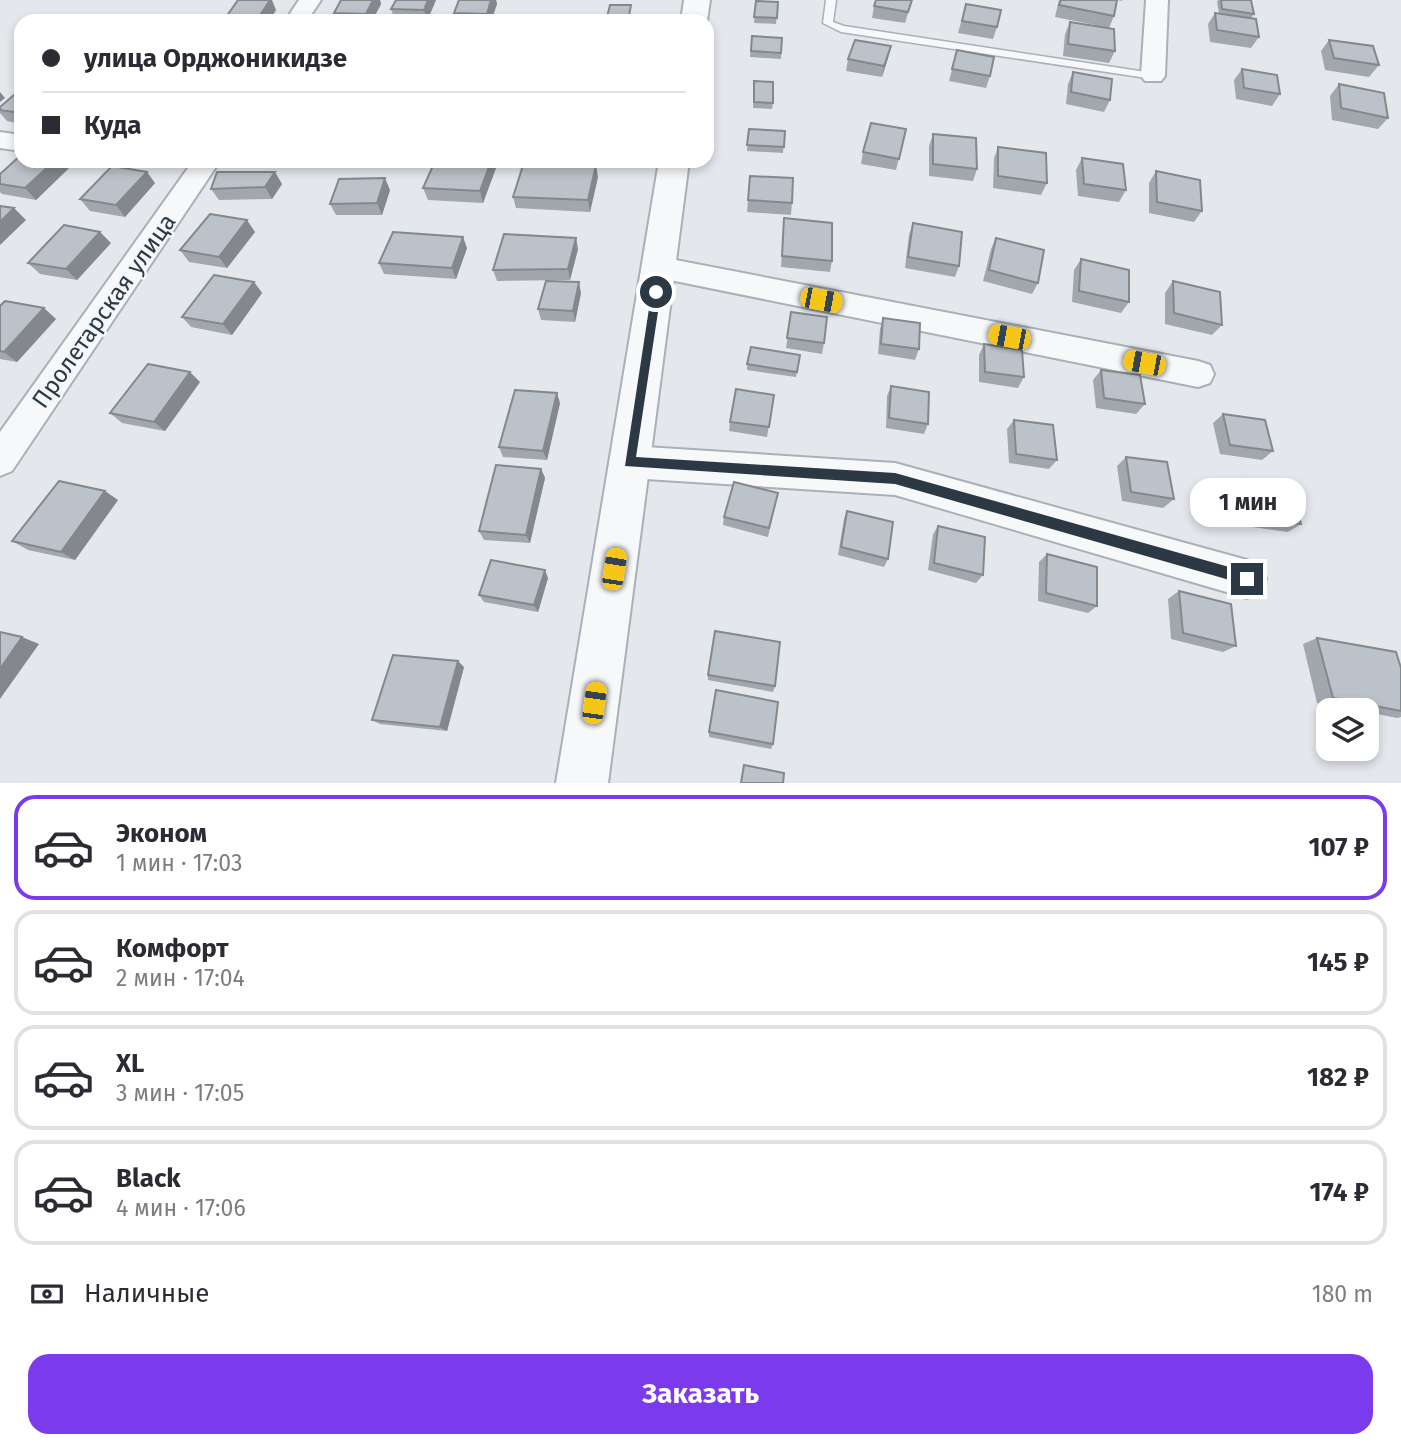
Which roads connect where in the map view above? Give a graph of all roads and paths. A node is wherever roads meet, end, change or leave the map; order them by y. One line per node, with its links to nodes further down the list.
1 (831, 0): 3 (lane)
2 (1157, 0): 3 (street)
3 (1153, 76)
4 (198, 168): 8 (street, Пролетарская улица)
5 (673, 168): 6 (street)
6 (660, 268): 7 (street); 9 (street)
7 (1198, 374)
8 (0, 460)
9 (629, 462): 10 (street); 11 (street)
10 (1247, 579)
11 (582, 783)

